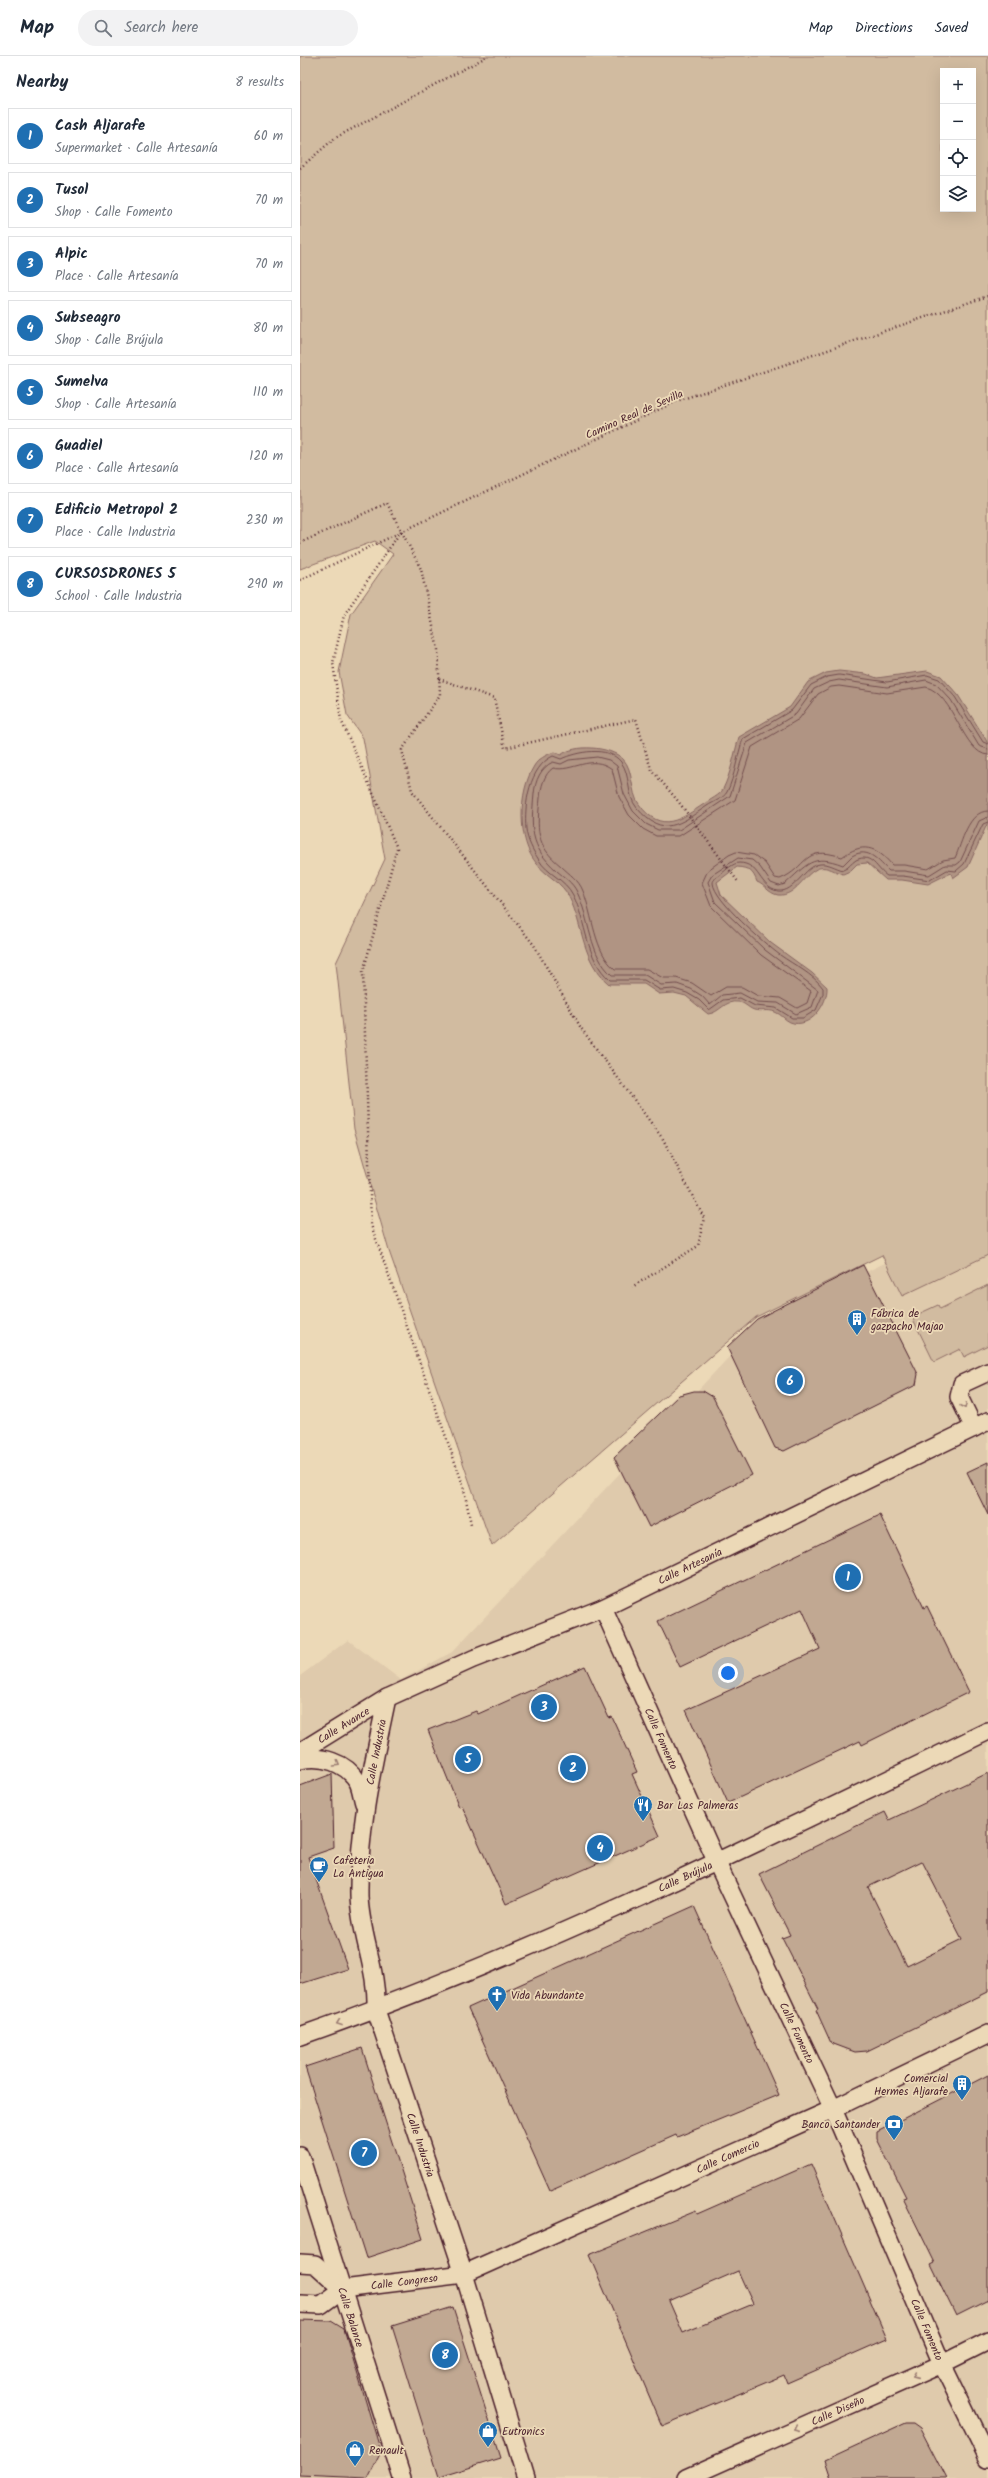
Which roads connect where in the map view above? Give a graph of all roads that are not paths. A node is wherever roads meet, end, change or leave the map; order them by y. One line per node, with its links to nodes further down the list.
1 (988, 1372): 2 (street, one-way to 2)
2 (981, 1424): 3 (street, Calle Artesanía)
3 (603, 1608): 4 (street, Calle Artesanía); 9 (street, Calle Fomento)
4 (387, 1698): 6 (street, Calle Avance); 8 (street, Calle Industria)
5 (988, 1731): 9 (street, Calle Brújula)
6 (300, 1752)
7 (300, 1760): 8 (street, Calle Industria, one-way to 8)
8 (365, 1805): 10 (street, Calle Industria)
9 (717, 1863): 10 (street, Calle Brújula); 13 (street, Calle Fomento)
10 (376, 2010): 12 (street, one-way to 12); 16 (street, Calle Industria)
11 (988, 2034): 13 (street, Calle Comercio)
12 (300, 2036)
13 (833, 2109): 16 (street, Calle Comercio); 20 (street, Calle Fomento)
14 (300, 2156): 17 (street, Calle Balance)
15 (300, 2263): 17 (street)
16 (464, 2274): 17 (street, Calle Congreso); 23 (street, Calle Industria)
17 (344, 2289): 18 (street, Calle Congreso); 22 (street, Calle Balance)
18 (300, 2304)
19 (988, 2341): 20 (street, Calle Diseño)
20 (942, 2364): 21 (street, Calle Fomento); 24 (street, Calle Diseño, one-way to 24)
21 (988, 2458)
22 (402, 2478)
23 (526, 2478)
24 (686, 2478)

